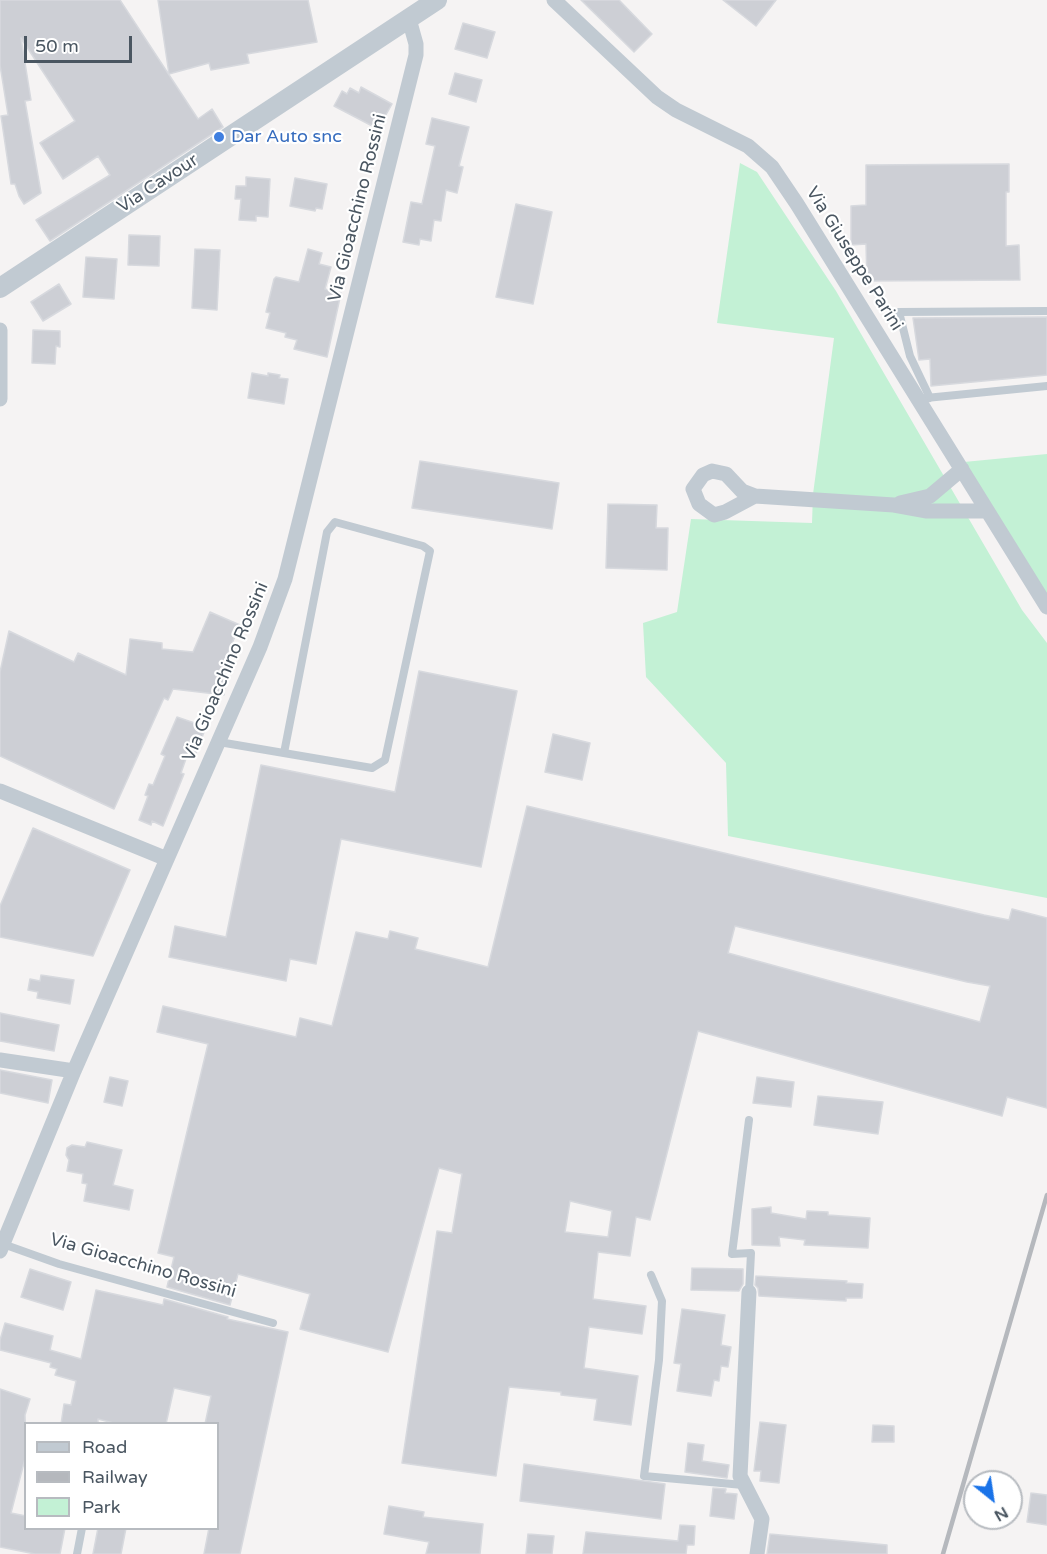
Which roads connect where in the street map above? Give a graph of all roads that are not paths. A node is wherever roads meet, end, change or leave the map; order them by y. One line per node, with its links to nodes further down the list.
1 (437, 0): 3 (street, Via Cavour)
2 (555, 0): 10 (street, Via Giuseppe Parini)
3 (409, 19): 4 (street, Via Cavour); 16 (street, Via Gioacchino Rossini)
4 (0, 288)
5 (1047, 311): 10 (lane)
6 (0, 330): 8 (street)
7 (1047, 386): 10 (lane)
8 (0, 387): 9 (street)
9 (0, 399)
10 (924, 399): 11 (street, Via Giuseppe Parini)
11 (962, 469): 13 (street); 14 (street, Via Giuseppe Parini)
12 (755, 496): 13 (street)
13 (894, 505): 14 (street)
14 (987, 511): 15 (street, Via Giuseppe Parini)
15 (1047, 607)
16 (219, 742): 17 (lane); 19 (street, Via Gioacchino Rossini)
17 (284, 753): 17 (lane)
18 (0, 791): 19 (street)
19 (166, 859): 21 (street, Via Gioacchino Rossini)
20 (0, 1060): 21 (street)
21 (74, 1071): 23 (street, Via Gioacchino Rossini)
22 (749, 1120): 25 (lane)
23 (2, 1247): 26 (lane, Via Gioacchino Rossini)
24 (651, 1275): 27 (lane)
25 (749, 1292): 27 (street)
26 (273, 1323)
27 (745, 1485): 30 (street)
28 (82, 1530): 29 (lane)
29 (77, 1554)
30 (757, 1554)

